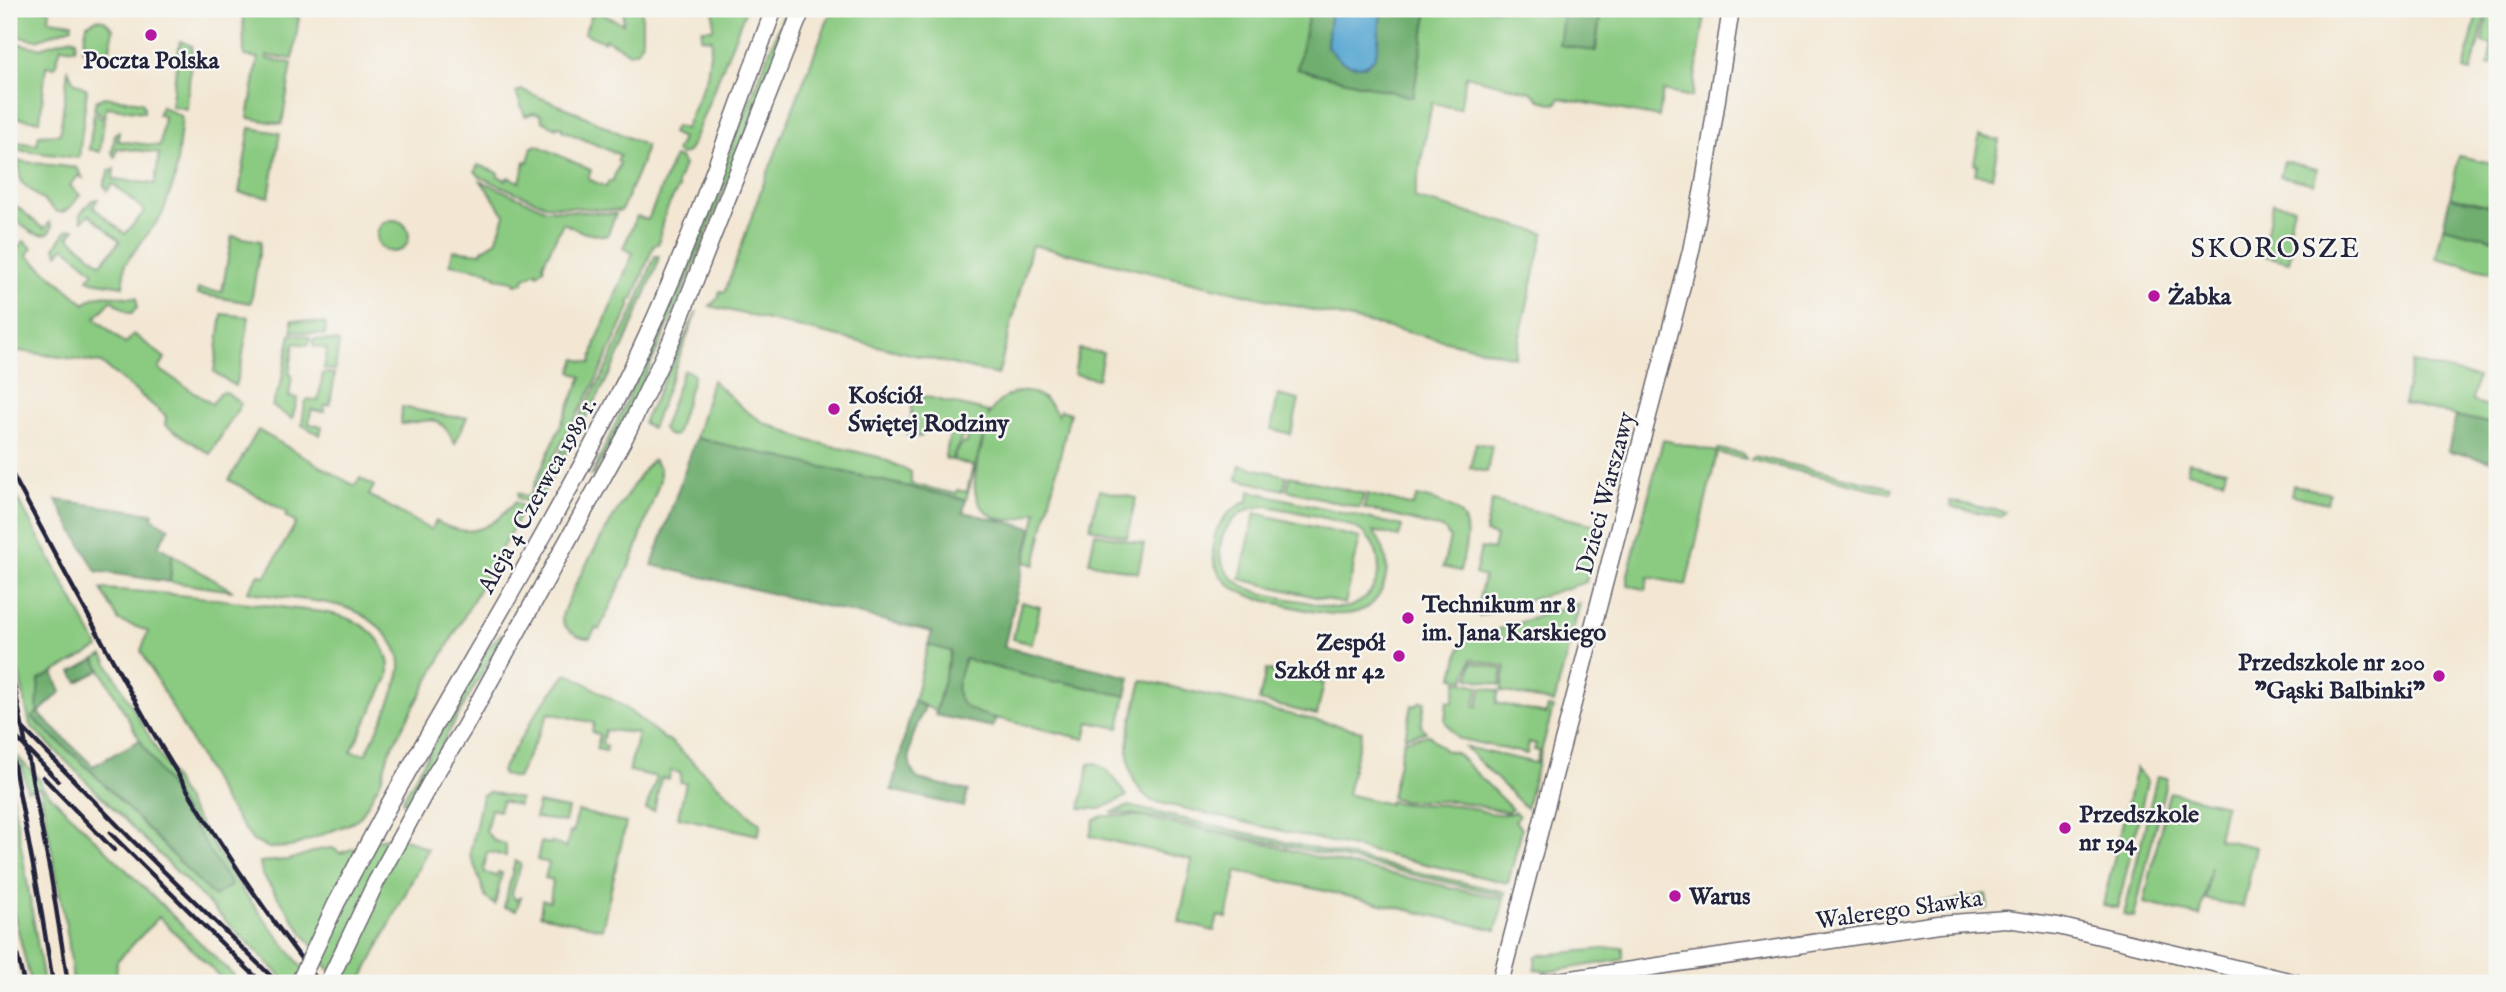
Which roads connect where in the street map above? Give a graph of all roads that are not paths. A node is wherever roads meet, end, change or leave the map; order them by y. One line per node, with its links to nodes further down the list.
1 (774, 9): 4 (main road, Aleja 4 Czerwca 1989 r., bridge)
2 (802, 9): 5 (main road, Aleja 4 Czerwca 1989 r.)
3 (1731, 9): 6 (main road, Dzieci Warszawy)
4 (299, 983)
5 (328, 983)
6 (1500, 983)
7 (1545, 983): 8 (main road, Walerego Sławka)
8 (2297, 983)

